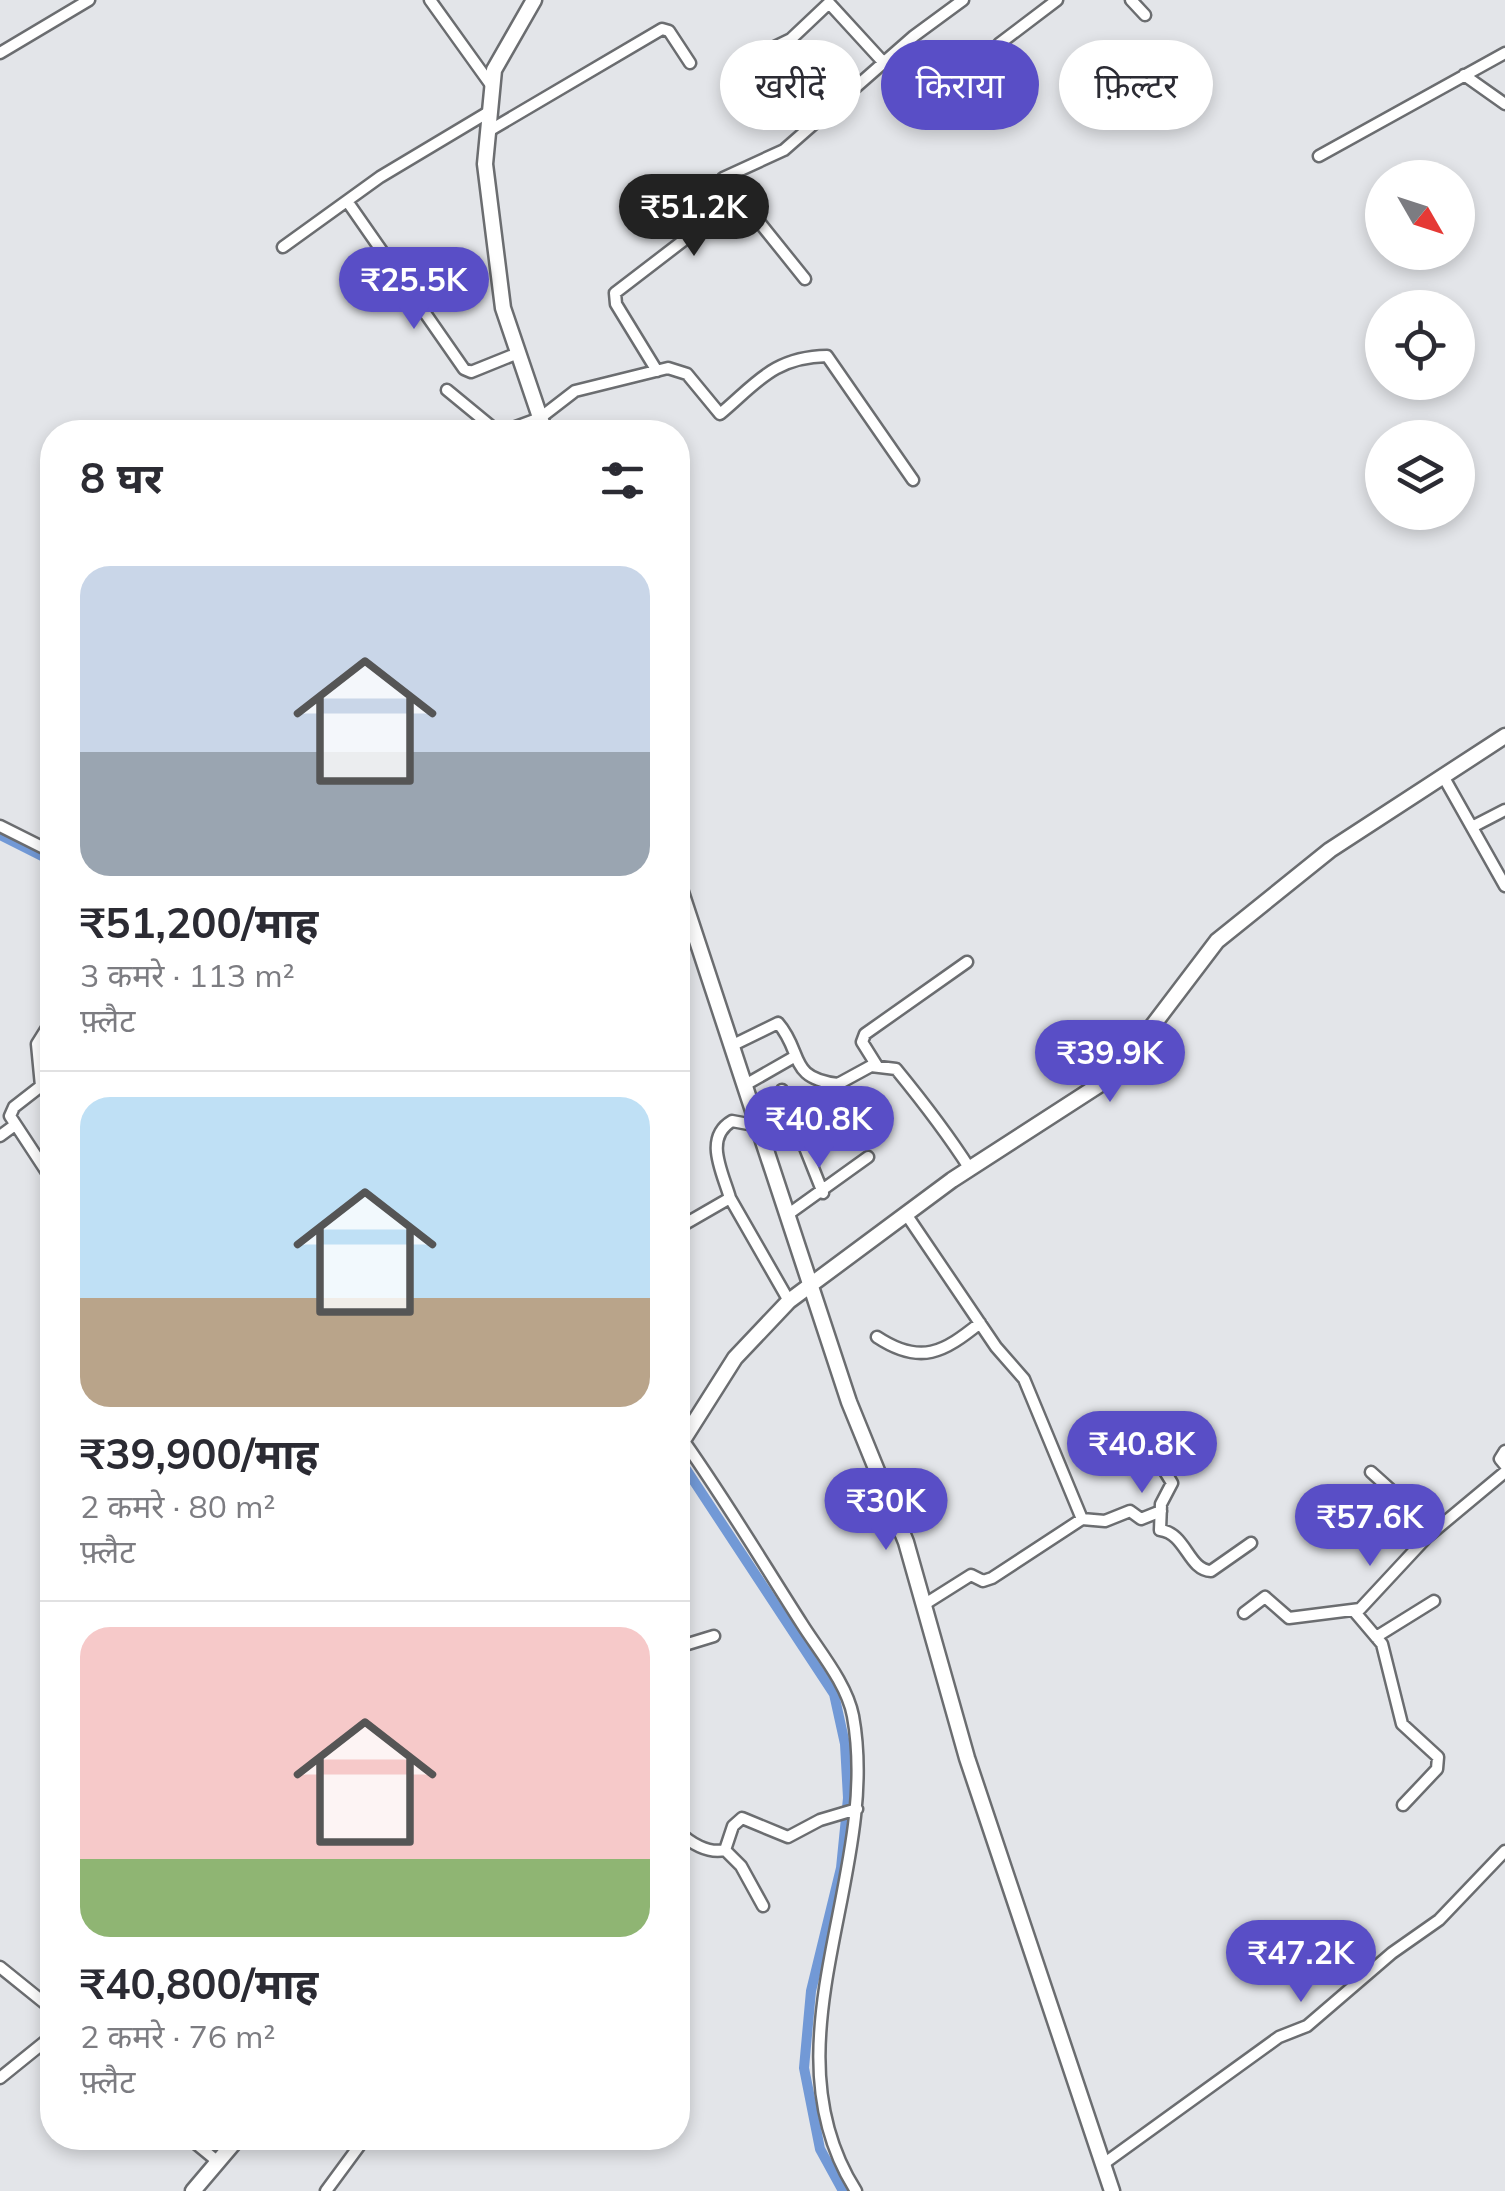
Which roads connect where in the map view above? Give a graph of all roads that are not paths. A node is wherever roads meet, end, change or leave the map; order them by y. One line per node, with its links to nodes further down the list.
1 (89, 0): 11 (street)
2 (430, 0): 17 (street)
3 (534, 0): 17 (street)
4 (963, 0): 9 (street)
5 (1058, 0): 10 (street)
6 (1130, 0): 7 (street)
7 (1145, 15)
8 (787, 40): 13 (street)
9 (912, 40)
10 (1004, 40)
11 (0, 53)
12 (1505, 53): 16 (street)
13 (881, 59)
14 (690, 63): 20 (street)
15 (881, 65): 22 (street)
16 (1464, 75): 18 (street); 21 (street)
17 (491, 85): 19 (street)
18 (1505, 104)
19 (487, 113): 20 (street); 23 (street)
20 (486, 132): 26 (street)
21 (1319, 156)
22 (723, 178)
23 (347, 201): 24 (street); 26 (street)
24 (283, 246)
25 (805, 279): 27 (street)
26 (518, 352): 30 (street)
27 (657, 370): 31 (street); 32 (street)
28 (447, 390): 29 (street)
29 (485, 420)
30 (540, 420)
31 (547, 420)
32 (913, 480)
33 (1505, 736): 34 (street)
34 (1443, 776): 37 (street); 56 (street)
35 (1505, 810): 37 (street)
36 (0, 826): 38 (street)
37 (1472, 827): 39 (street)
38 (40, 846)
39 (1505, 886)
40 (690, 921): 43 (street)
41 (967, 962): 45 (street)
42 (40, 1041): 46 (street)
43 (731, 1046): 44 (street); 47 (street)
44 (794, 1057): 45 (street); 47 (street)
45 (877, 1066): 56 (street)
46 (40, 1072)
47 (745, 1084): 52 (street)
48 (40, 1087): 50 (street)
49 (782, 1090): 57 (street)
50 (5, 1113): 51 (street)
51 (15, 1125): 53 (street); 55 (street)
52 (760, 1126): 58 (street); 59 (street)
53 (0, 1136)
54 (868, 1156): 57 (street)
55 (40, 1162)
56 (970, 1169): 60 (street)
57 (824, 1193): 59 (street)
58 (730, 1198): 61 (street); 63 (street)
59 (790, 1213): 62 (street)
60 (906, 1214): 62 (street); 64 (street)
61 (690, 1221)
62 (812, 1282): 63 (street); 77 (street)
63 (789, 1301): 66 (street)
64 (980, 1323): 65 (street); 73 (street)
65 (877, 1337)
66 (690, 1425)
67 (1505, 1451): 70 (street)
68 (1153, 1452): 72 (street)
69 (690, 1458): 84 (street)
70 (1505, 1468): 74 (street)
71 (1371, 1472): 74 (street)
72 (1161, 1511): 73 (street); 75 (street)
73 (1082, 1519): 77 (street)
74 (1427, 1537): 78 (street)
75 (1251, 1544)
76 (1434, 1601): 81 (street)
77 (924, 1604): 97 (street)
78 (1354, 1611): 79 (street); 81 (street)
79 (1244, 1613)
80 (714, 1636): 82 (street)
81 (1376, 1637): 83 (street)
82 (690, 1643)
83 (1403, 1804)
84 (856, 1810): 86 (street); 100 (street)
85 (690, 1839): 86 (street)
86 (726, 1850): 88 (street)
87 (1505, 1852): 97 (street)
88 (763, 1906)
89 (0, 1967): 90 (street)
90 (40, 1999)
91 (40, 2046): 92 (street)
92 (0, 2078)
93 (204, 2150): 96 (street)
94 (227, 2150): 96 (street)
95 (355, 2150): 99 (street)
96 (217, 2161): 98 (street)
97 (1102, 2164): 101 (street)
98 (193, 2191)
99 (326, 2191)
100 (856, 2191)
101 (1112, 2191)

